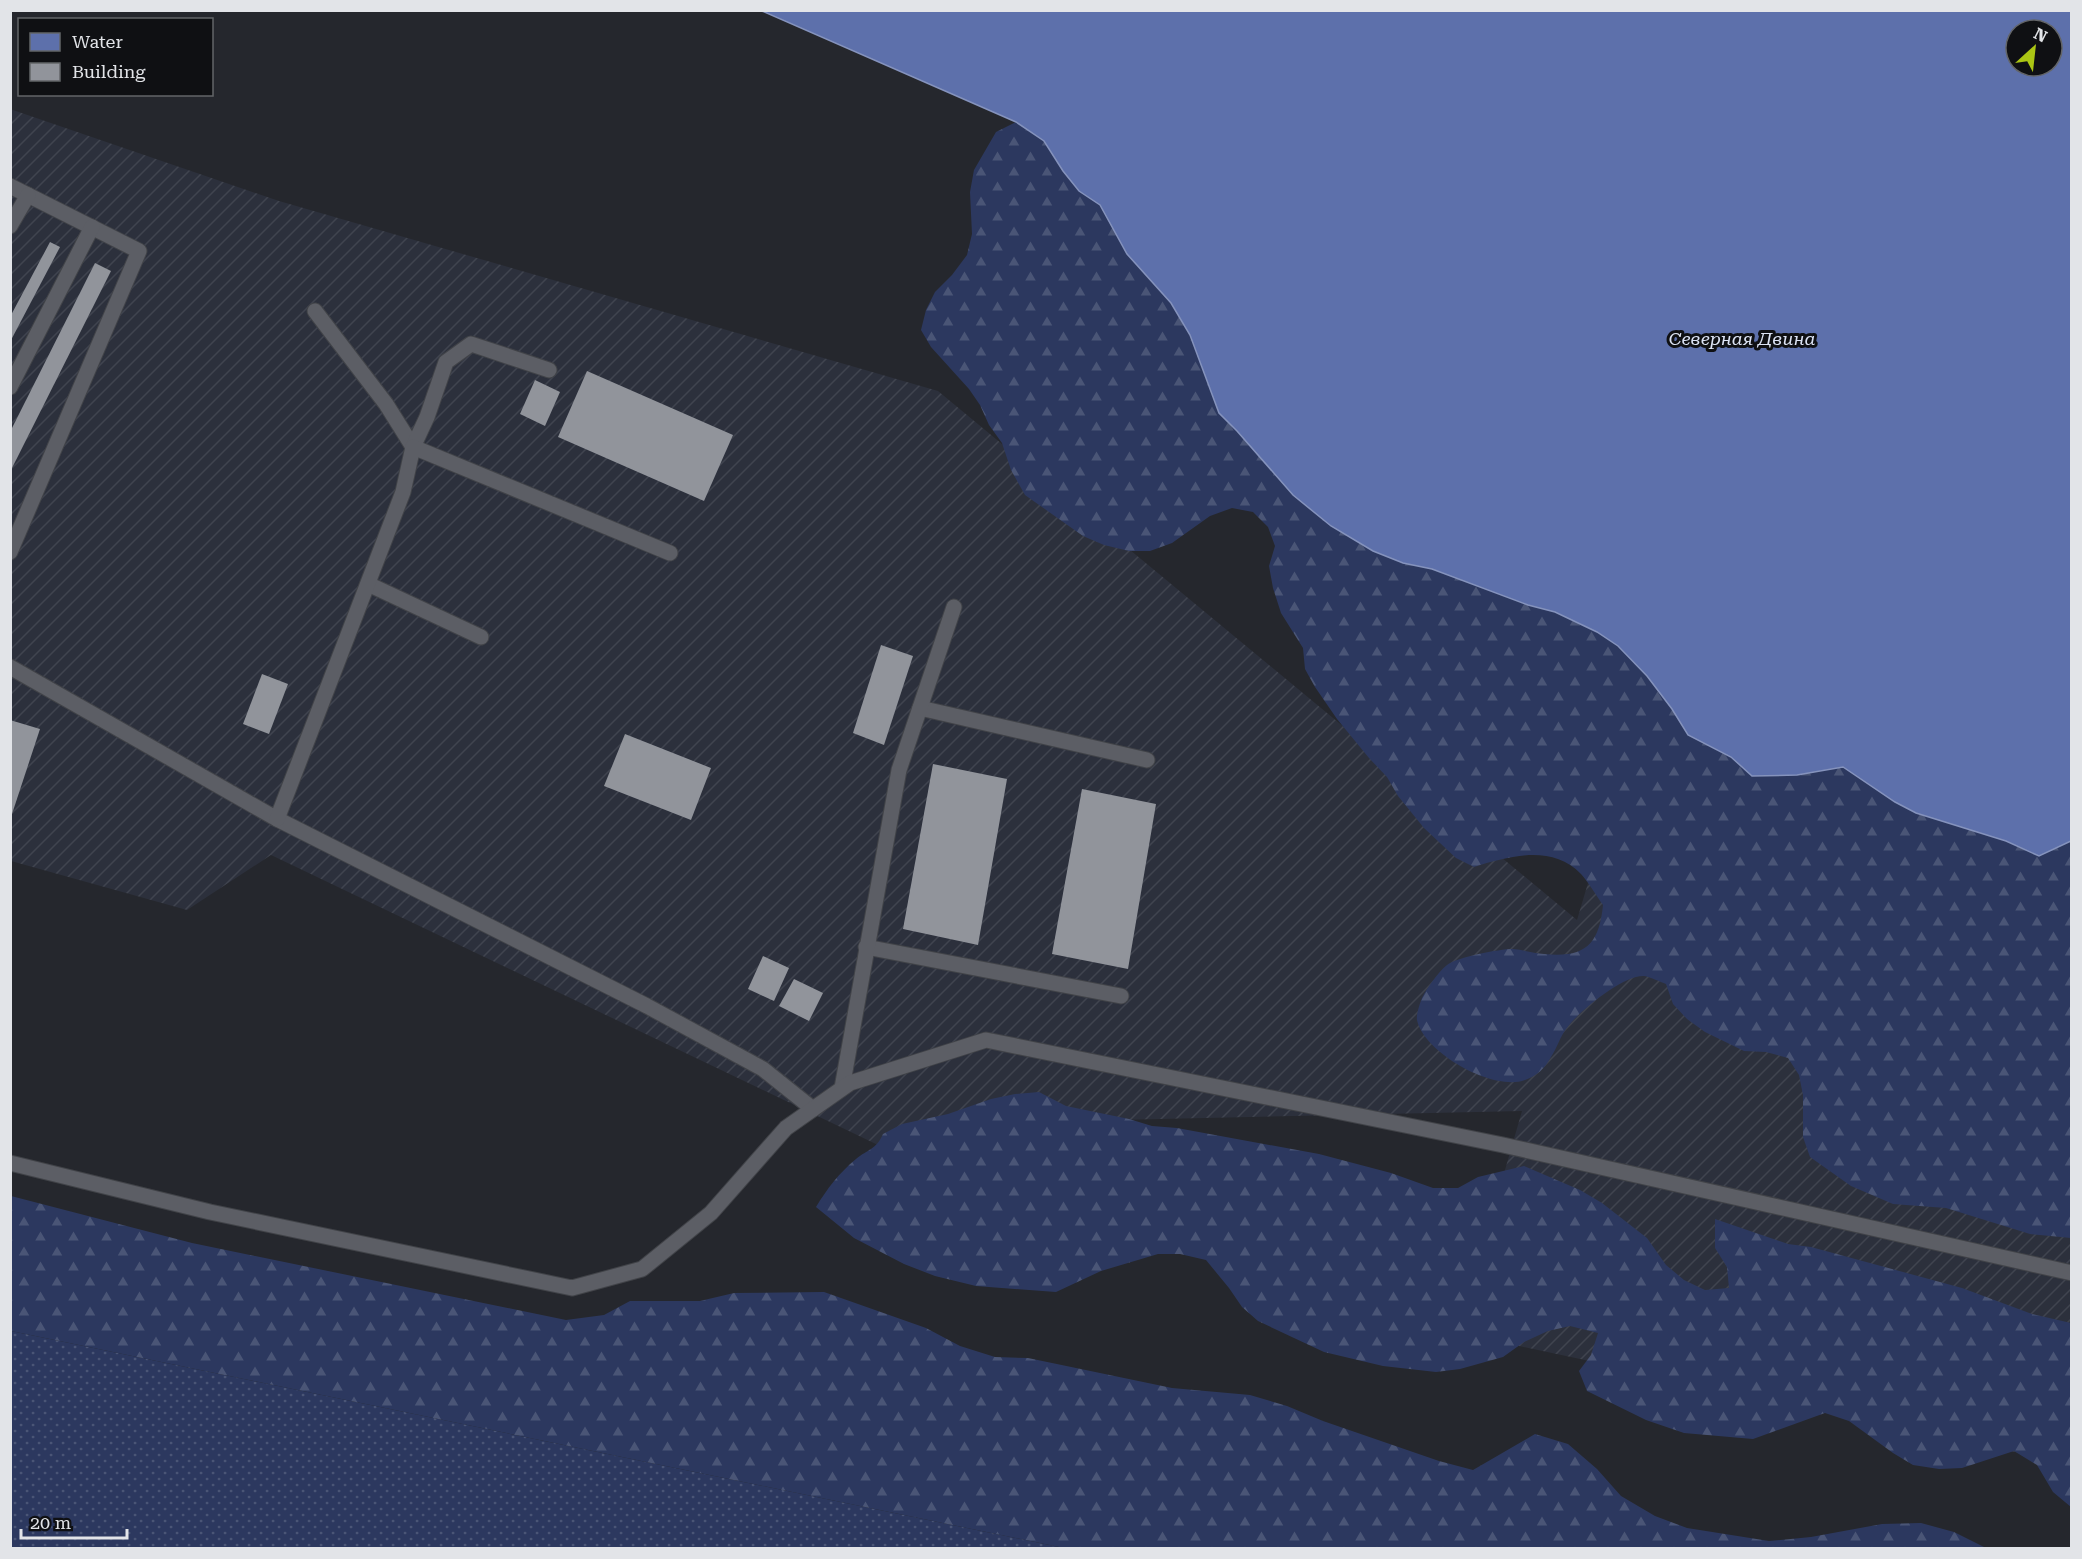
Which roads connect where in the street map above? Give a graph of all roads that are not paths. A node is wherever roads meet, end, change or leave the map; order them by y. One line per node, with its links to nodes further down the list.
1 (10, 186): 2 (lane)
2 (28, 195): 3 (lane); 4 (lane)
3 (10, 226)
4 (92, 227): 7 (lane); 9 (lane)
5 (315, 310): 8 (lane)
6 (549, 370): 8 (lane)
7 (10, 387)
8 (413, 447): 10 (lane); 11 (lane)
9 (10, 552)
10 (670, 553)
11 (368, 584): 13 (lane); 17 (lane)
12 (954, 607): 15 (lane)
13 (481, 637)
14 (10, 667): 17 (lane)
15 (920, 708): 16 (lane); 18 (lane)
16 (1147, 760)
17 (277, 819): 21 (lane)
18 (866, 947): 19 (lane); 20 (lane)
19 (1121, 996)
20 (842, 1088): 21 (lane); 23 (lane)
21 (813, 1109): 22 (lane)
22 (10, 1163)
23 (2072, 1273)

